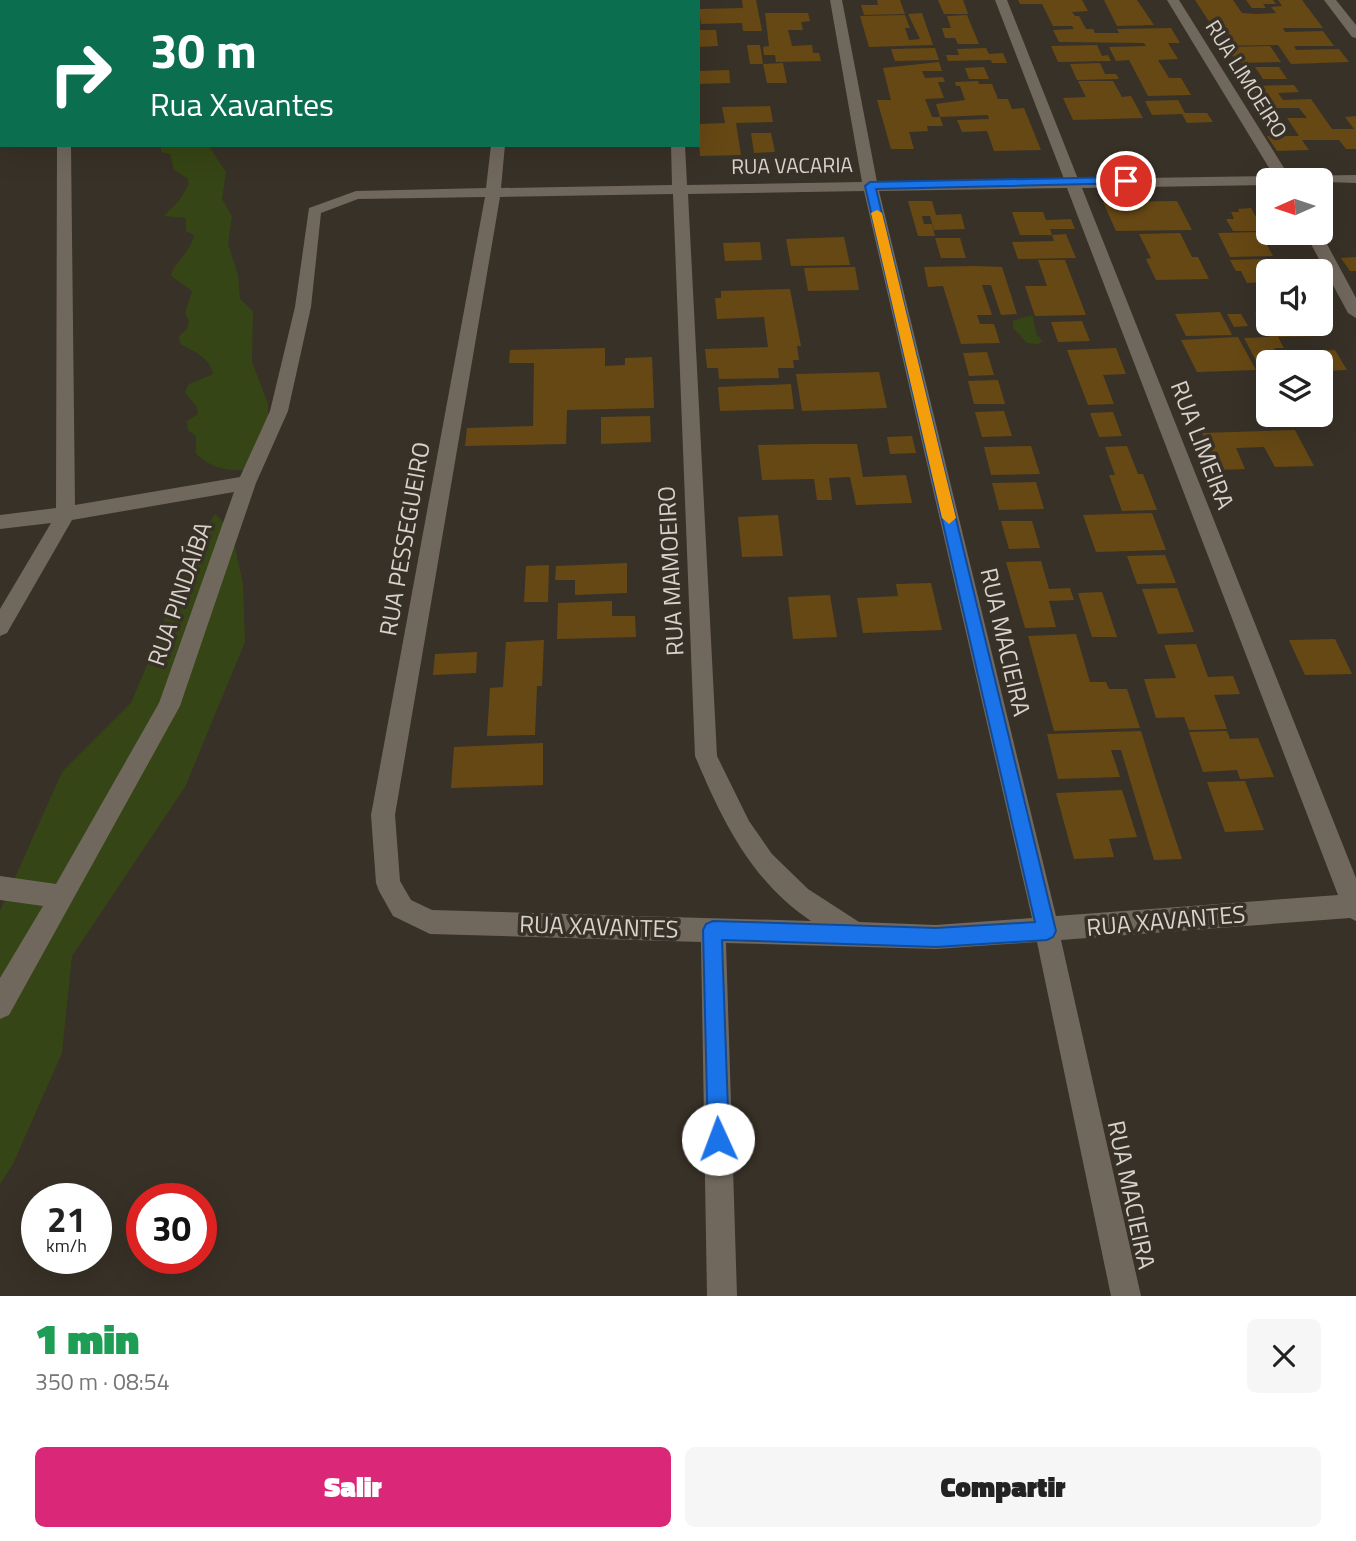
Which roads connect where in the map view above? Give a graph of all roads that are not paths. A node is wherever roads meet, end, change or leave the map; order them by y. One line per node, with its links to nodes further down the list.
1 (836, 0): 14 (street, RUA MACIEIRA)
2 (1000, 0): 13 (street, RUA LIMEIRA)
3 (1172, 0): 9 (street, RUA LIMOEIRO)
4 (1330, 0): 5 (street)
5 (1356, 34)
6 (64, 147): 21 (street)
7 (498, 147): 16 (street, RUA PESSEGUEIRO)
8 (678, 147): 15 (street, RUA MAMOEIRO)
9 (1276, 168)
10 (1256, 179): 13 (street, RUA VACARIA)
11 (1334, 179): 12 (street, RUA VACARIA)
12 (1356, 179)
13 (1074, 182): 14 (street, RUA VACARIA); 26 (street, RUA LIMEIRA)
14 (870, 186): 15 (street, RUA VACARIA); 29 (street, RUA MACIEIRA)
15 (680, 189): 16 (street, RUA VACARIA); 30 (street, RUA MAMOEIRO)
16 (493, 192): 17 (street, RUA VACARIA); 27 (street, RUA PESSEGUEIRO)
17 (356, 195): 20 (street, RUA PINDAÍBA)
18 (1319, 245): 19 (street)
19 (1356, 313)
20 (247, 483): 21 (street); 25 (street, RUA PINDAÍBA)
21 (66, 514): 22 (street); 23 (street)
22 (0, 522)
23 (0, 627)
24 (0, 888): 25 (street)
25 (62, 897): 31 (street, RUA PINDAÍBA)
26 (1356, 907): 29 (street, RUA XAVANTES)
27 (430, 922): 28 (street, RUA XAVANTES)
28 (713, 930): 30 (street, RUA XAVANTES); 32 (street)
29 (1047, 931): 30 (street, RUA XAVANTES); 33 (street, RUA MACIEIRA)
30 (855, 934)
31 (0, 1006)
32 (722, 1296)
33 (1126, 1296)

